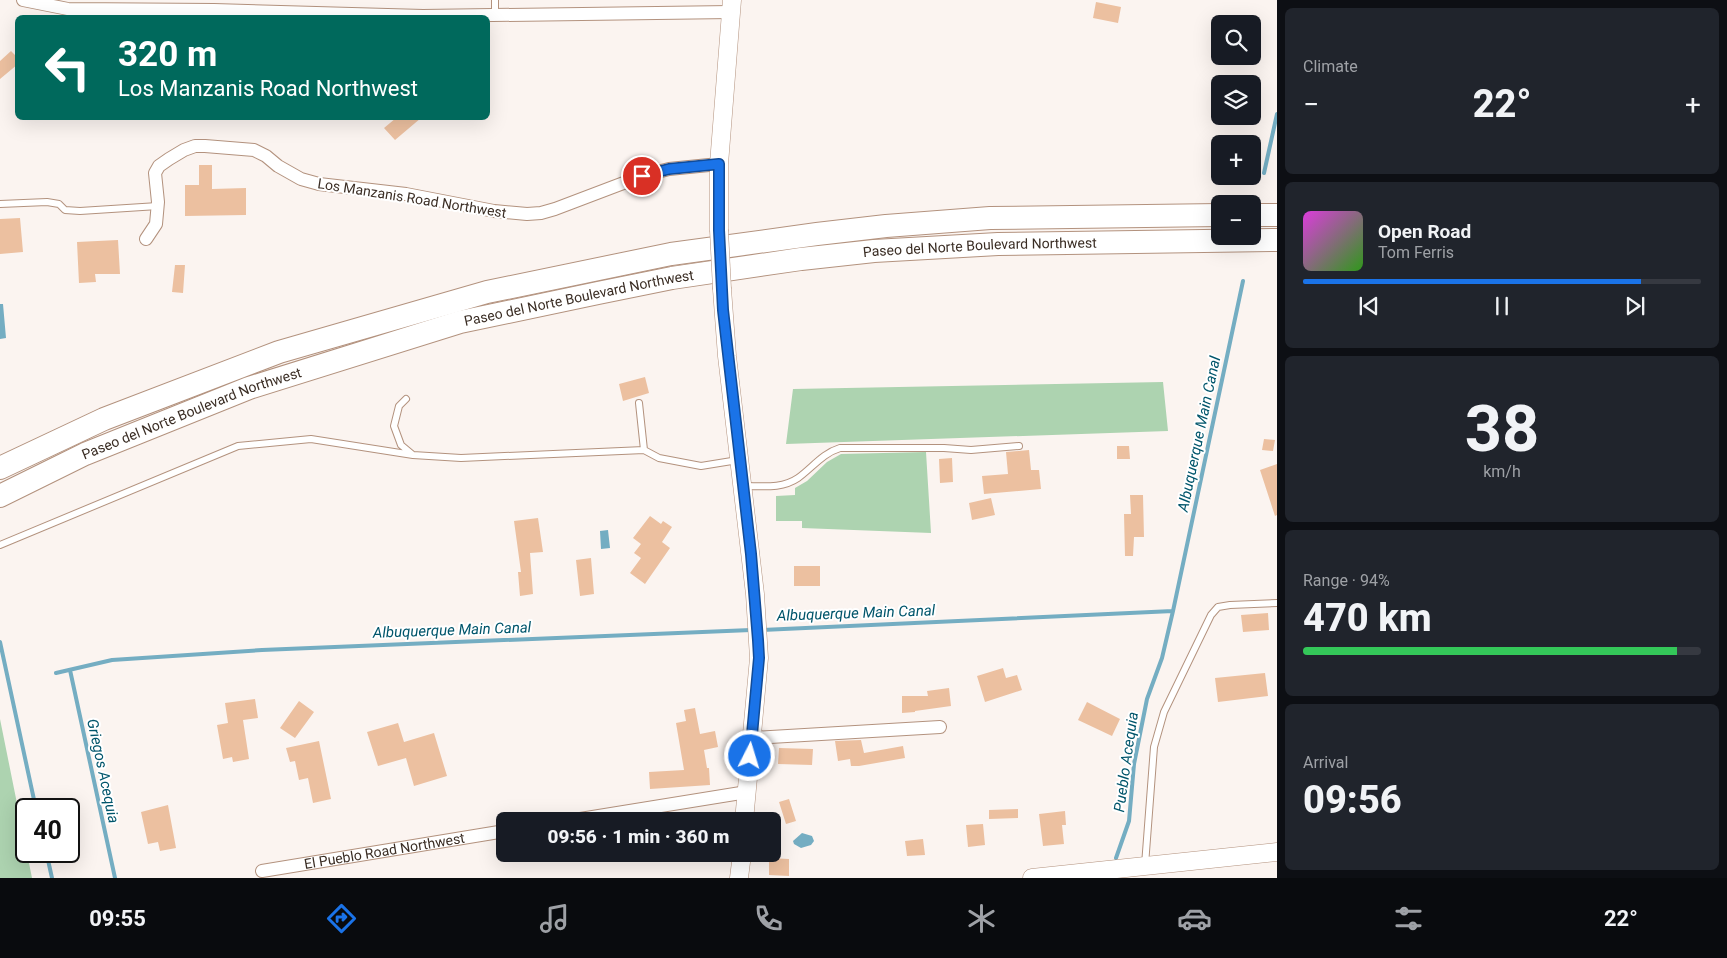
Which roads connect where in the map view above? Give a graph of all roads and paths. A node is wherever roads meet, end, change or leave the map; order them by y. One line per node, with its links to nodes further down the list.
1 (23, 0): 4 (street)
2 (494, 0): 6 (lane)
3 (731, 6): 6 (street); 7 (street)
4 (388, 15)
5 (490, 15): 6 (street)
6 (495, 15)
7 (719, 164): 9 (street, Los Manzanis Road Northwest); 20 (street, bridge)
8 (0, 204): 9 (lane)
9 (158, 206): 13 (street, Los Manzanis Road Northwest)
10 (1211, 215): 21 (highway, Paseo del Norte Boulevard Northwest)
11 (1261, 215): 12 (highway)
12 (1277, 215)
13 (146, 239)
14 (1277, 240): 23 (highway, Paseo del Norte Boulevard Northwest)
15 (406, 399): 19 (lane)
16 (639, 403): 18 (lane)
17 (1020, 446): 22 (lane)
18 (644, 450): 19 (lane); 20 (lane)
19 (413, 455): 24 (lane)
20 (739, 460): 22 (street)
21 (0, 468)
22 (742, 486): 27 (street)
23 (0, 496)
24 (0, 545)
25 (1277, 603): 34 (lane)
26 (940, 727): 27 (street)
27 (752, 738): 28 (street)
28 (747, 792): 29 (street); 30 (street)
29 (624, 812)
30 (745, 812)
31 (496, 833): 35 (street, El Pueblo Road Northwest)
32 (1277, 852): 34 (street)
33 (741, 862): 36 (street)
34 (1145, 866): 37 (street)
35 (262, 871)
36 (740, 878)
37 (1032, 878)

